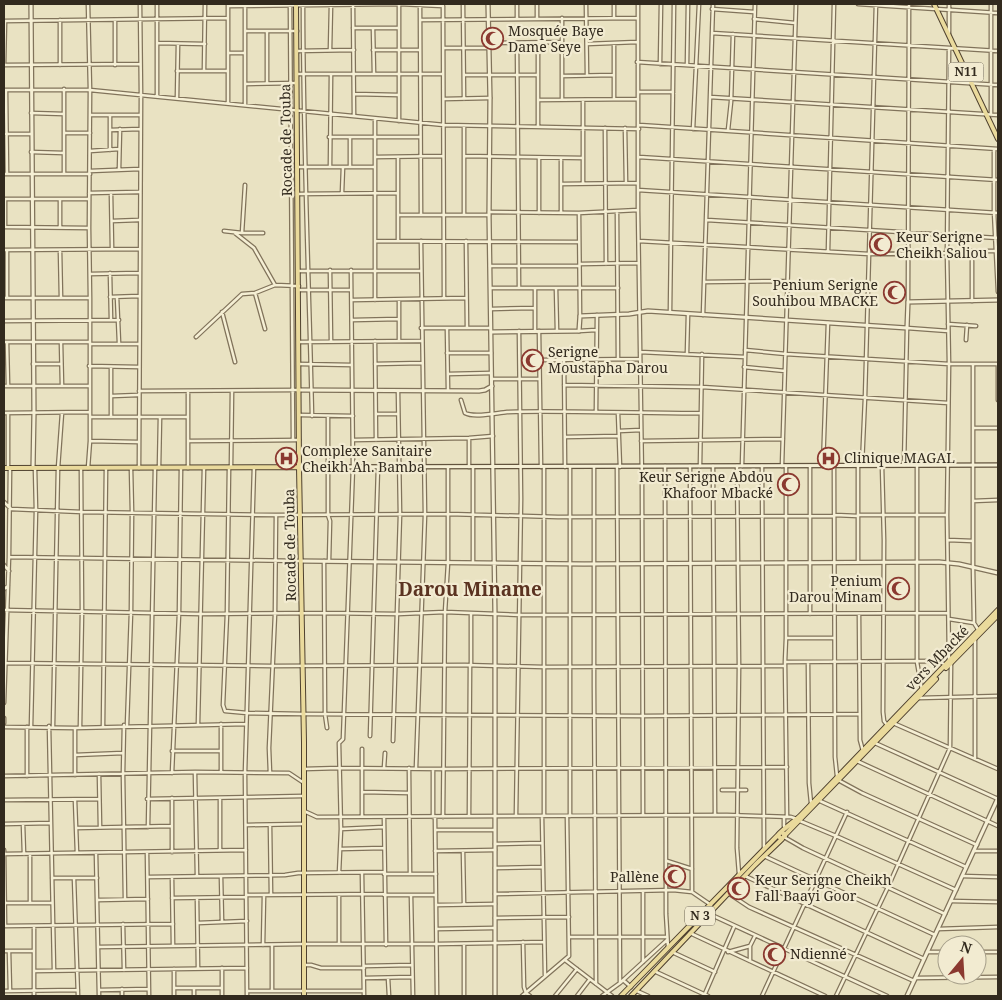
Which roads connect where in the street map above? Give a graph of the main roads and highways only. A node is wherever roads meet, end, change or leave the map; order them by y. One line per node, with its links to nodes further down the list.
1 (934, 4): 3 (main road, N11)
2 (296, 5): 4 (main road, Rocade de Touba)
3 (998, 140)
4 (299, 467): 5 (main road); 15 (main road, Rocade de Touba)
5 (7, 468)
6 (998, 610): 8 (main road, vers Mbacké / N 3)
7 (998, 614): 8 (main road, vers Mbacké / N 3)
8 (949, 663): 9 (main road, vers Mbacké / N 3); 9 (main road, vers Mbacké / N 3)
9 (917, 697): 10 (main road, vers Mbacké / N 3)
10 (889, 727): 11 (main road, N 3); 11 (main road, N 3)
11 (838, 779): 12 (main road, N 3); 12 (main road, N 3)
12 (798, 820): 13 (main road, N 3); 13 (main road, N 3)
13 (784, 836): 14 (main road, N 3); 14 (main road, N 3)
14 (706, 913): 16 (main road, N 3); 17 (main road, N 3)
15 (304, 994)
16 (622, 996)
17 (631, 996)

